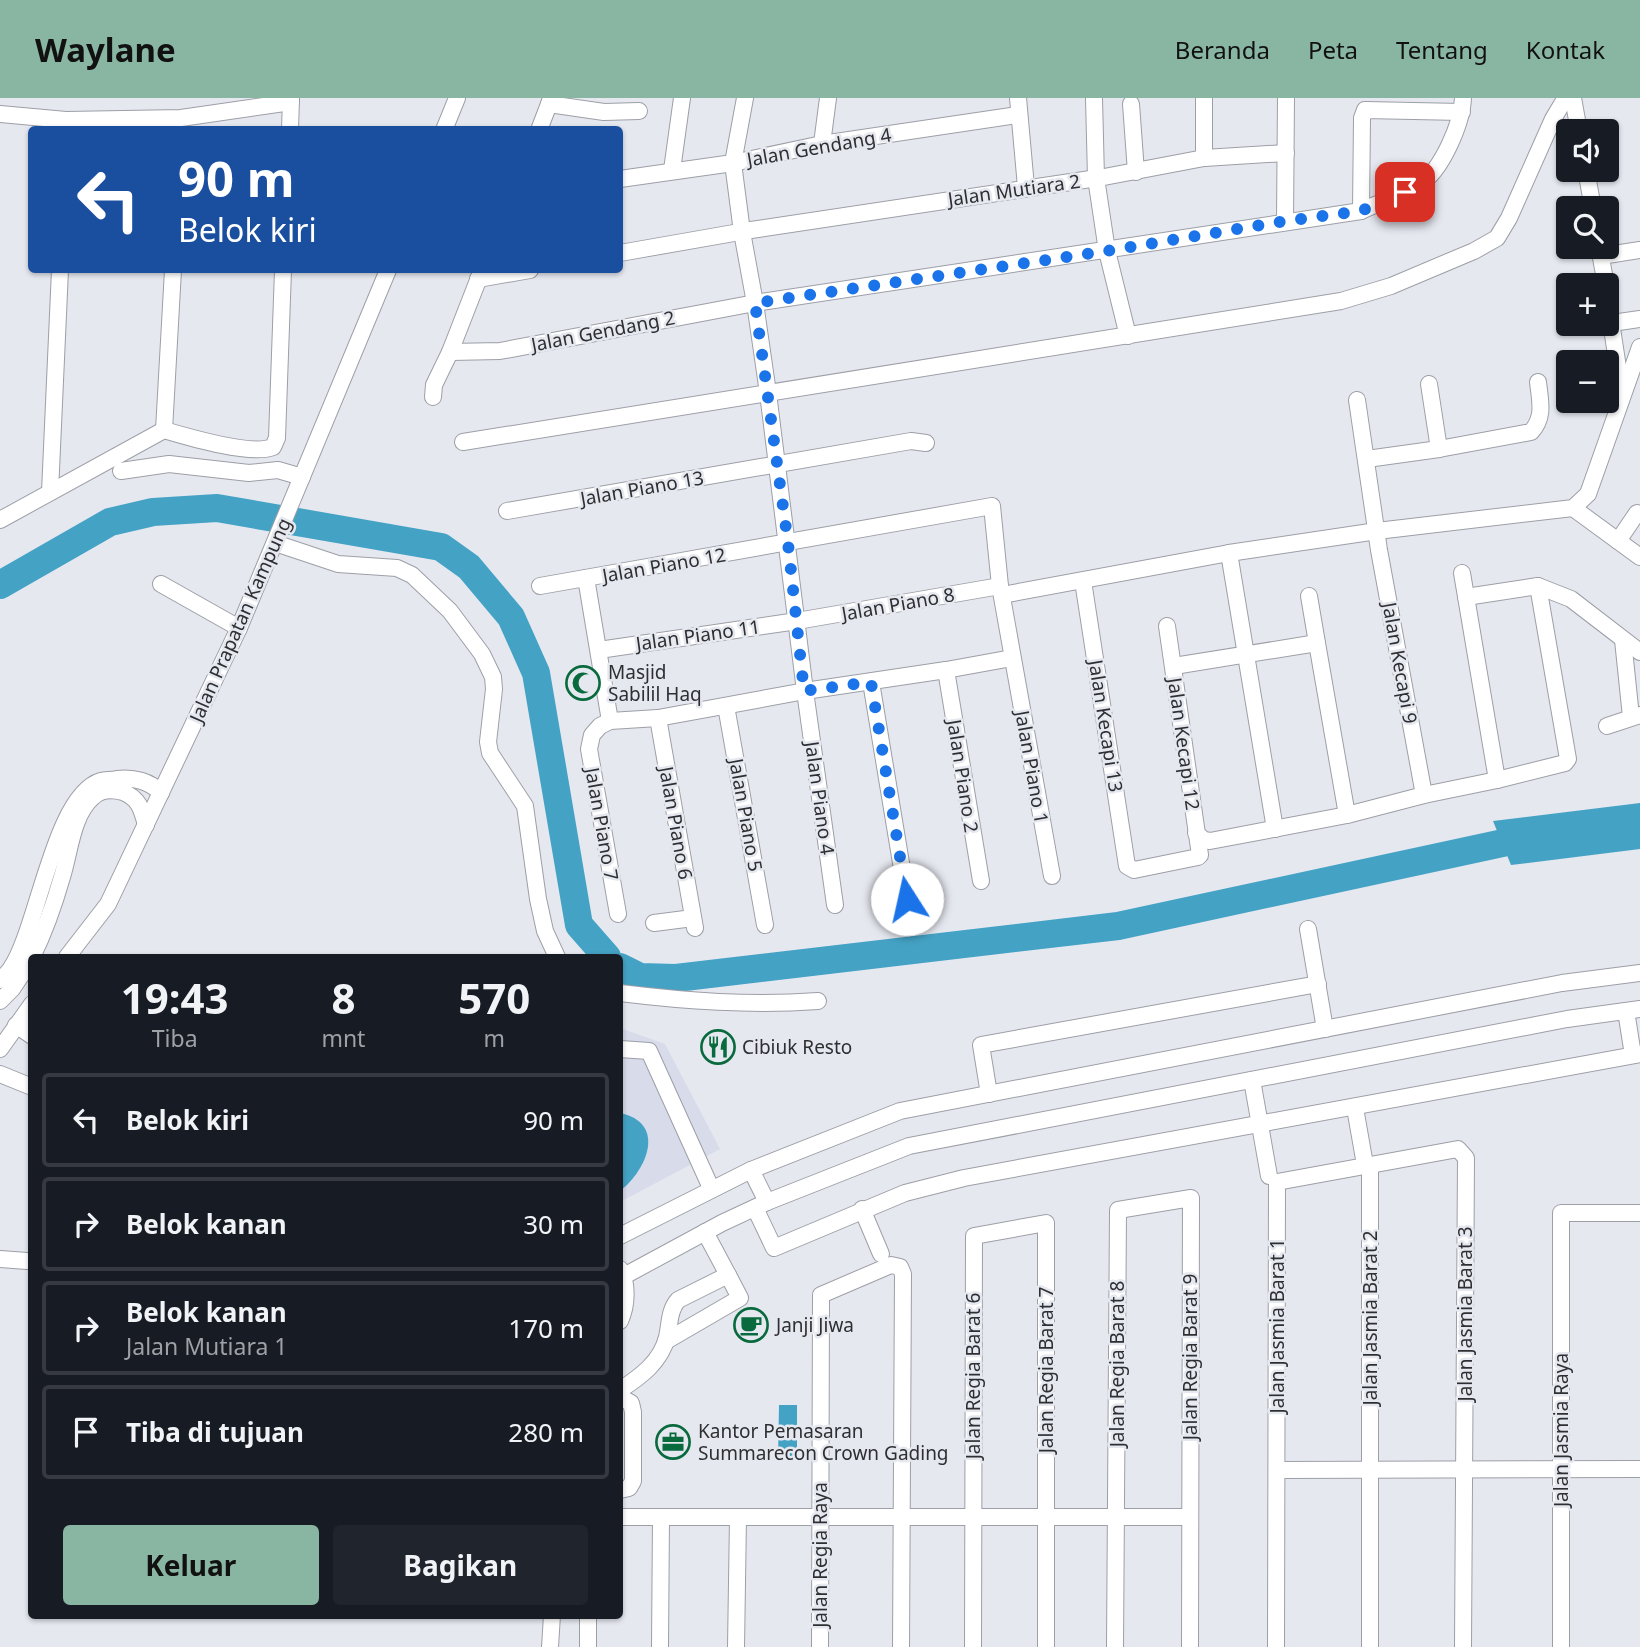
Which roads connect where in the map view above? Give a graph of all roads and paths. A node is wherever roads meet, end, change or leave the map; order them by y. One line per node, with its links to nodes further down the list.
1 (457, 98): 22 (street)
2 (682, 98): 28 (street)
3 (745, 98): 27 (street, Jalan Piano 4)
4 (828, 98): 24 (street)
5 (1018, 98): 17 (street)
6 (1094, 98): 31 (street)
7 (1204, 98): 26 (street)
8 (1286, 98): 25 (street)
9 (1569, 99): 18 (street); 48 (street)
10 (291, 100): 19 (street); 21 (street)
11 (550, 101): 13 (street); 23 (street)
12 (1131, 104): 29 (street)
13 (604, 105): 15 (street)
14 (1463, 105): 33 (street, Jalan Gendang 2); 33 (street)
15 (639, 111)
16 (0, 114): 20 (street)
17 (1018, 115): 24 (street, Jalan Gendang 4); 32 (street)
18 (1575, 119)
19 (181, 124): 20 (street)
20 (66, 125)
21 (290, 126)
22 (446, 126)
23 (541, 126)
24 (822, 144): 27 (street, Jalan Gendang 4)
25 (1286, 153): 26 (street, Jalan Mutiara 2); 34 (street)
26 (1204, 158): 29 (street, Jalan Mutiara 2)
27 (733, 163): 28 (street, Jalan Gendang 4); 35 (street, Jalan Piano 4)
28 (672, 170): 30 (street, Jalan Gendang 4)
29 (1136, 172): 31 (street, Jalan Mutiara 2)
30 (623, 178)
31 (1096, 178): 32 (street, Jalan Mutiara 2); 37 (street)
32 (1026, 187): 35 (street, Jalan Mutiara 2)
33 (1361, 211): 34 (street, Jalan Gendang 2)
34 (1285, 221): 37 (street, Jalan Gendang 2)
35 (742, 232): 39 (street, Jalan Mutiara 2); 45 (street, Jalan Piano 4)
36 (1640, 250): 38 (street)
37 (1107, 251): 45 (street, Jalan Gendang 2); 48 (street)
38 (1619, 251)
39 (623, 253)
40 (60, 273): 66 (street)
41 (173, 273): 58 (street)
42 (284, 273): 58 (street)
43 (387, 273): 65 (street, Jalan Prapatan Kampung)
44 (480, 274): 51 (street)
45 (755, 303): 51 (street, Jalan Gendang 2); 54 (street, Jalan Piano 4)
46 (1640, 319): 47 (street)
47 (1619, 322)
48 (1128, 336): 54 (street)
49 (1614, 336): 55 (street)
50 (1640, 347): 55 (street)
51 (450, 352): 56 (street)
52 (1538, 382): 61 (street)
53 (1429, 384): 61 (street)
54 (768, 393): 59 (street); 62 (street, Jalan Piano 4)
55 (1622, 395): 67 (street)
56 (433, 397)
57 (1357, 400): 63 (street, Jalan Kecapi 9)
58 (164, 430): 66 (street)
59 (463, 442)
60 (926, 443): 62 (street, Jalan Piano 13)
61 (1439, 449): 63 (street)
62 (776, 457): 68 (street, Jalan Piano 13); 74 (street, Jalan Piano 4)
63 (1367, 459): 71 (street, Jalan Kecapi 9)
64 (121, 471): 65 (street)
65 (299, 484): 73 (street, Jalan Prapatan Kampung)
66 (50, 492): 70 (street)
67 (1573, 508): 71 (street, Jalan Piano 8); 72 (street)
68 (507, 511)
69 (1637, 513): 72 (street)
70 (0, 520)
71 (1377, 531): 75 (street, Jalan Piano 8); 106 (street, Jalan Kecapi 9)
72 (1618, 541): 76 (street)
73 (275, 542): 88 (street, Jalan Prapatan Kampung); 121 (street)
74 (788, 543): 78 (street, Jalan Piano 12); 83 (street, Jalan Piano 12); 86 (street, Jalan Piano 4)
75 (1229, 552): 79 (street, Jalan Piano 8); 93 (street)
76 (1640, 557)
77 (1462, 573): 85 (street)
78 (586, 578): 81 (street, Jalan Piano 12); 91 (street)
79 (1083, 581): 83 (street, Jalan Piano 8); 110 (street, Jalan Kecapi 13)
80 (162, 584): 88 (street)
81 (540, 586)
82 (1538, 586): 85 (street); 89 (street); 104 (street, Jalan Kecapi 12)
83 (1001, 590): 86 (street, Jalan Piano 8); 94 (street, Jalan Piano 1)
84 (1309, 596): 90 (street)
85 (1466, 597): 104 (street)
86 (797, 621): 91 (street, Jalan Piano 11); 98 (street, Jalan Piano 4)
87 (1167, 626): 95 (street, Jalan Kecapi 12)
88 (239, 628): 105 (street, Jalan Prapatan Kampung)
89 (1623, 640): 92 (street); 100 (street)
90 (1317, 643): 93 (street); 107 (street)
91 (599, 649): 102 (street)
92 (1640, 652)
93 (1246, 654): 95 (street); 109 (street)
94 (1012, 658): 96 (street); 111 (street, Jalan Piano 1)
95 (1174, 666): 110 (street, Jalan Kecapi 12)
96 (946, 670): 97 (street); 112 (street, Jalan Piano 2)
97 (871, 682): 98 (street); 113 (street)
98 (804, 691): 99 (street); 114 (street, Jalan Piano 4)
99 (726, 706): 101 (street); 117 (street, Jalan Piano 5)
100 (1635, 716): 103 (street)
101 (657, 718): 102 (street); 116 (street, Jalan Piano 6)
102 (610, 721): 115 (street, Jalan Piano 7)
103 (1607, 726)
104 (1497, 780): 106 (street, Jalan Kecapi 12)
105 (162, 793): 108 (street, Jalan Prapatan Kampung); 124 (street)
106 (1424, 795): 107 (street, Jalan Kecapi 12)
107 (1347, 815): 109 (street, Jalan Kecapi 12)
108 (146, 825): 119 (street); 120 (street, Jalan Prapatan Kampung)
109 (1275, 829): 110 (street, Jalan Kecapi 12)
110 (1196, 833)
111 (1052, 876)
112 (981, 881)
113 (907, 899)
114 (835, 905)
115 (618, 914)
116 (654, 923)
117 (765, 925)
118 (1308, 929): 125 (street)
119 (34, 954)
120 (69, 954)
121 (555, 954)
122 (28, 964): 127 (street)
123 (1640, 973): 132 (street)
124 (0, 980)
125 (1318, 984): 132 (street); 140 (street)
126 (623, 993): 128 (street)
127 (0, 1001)
128 (818, 1001)
129 (28, 1009): 131 (street)
130 (1633, 1010): 136 (street); 138 (street)
131 (16, 1025): 133 (street); 134 (street)
132 (1325, 1029): 140 (street)
133 (28, 1033)
134 (0, 1049)
135 (623, 1049): 146 (street)
136 (1636, 1054): 141 (street)
137 (0, 1074): 139 (street)
138 (1252, 1080): 142 (street, Jalan Jasmia Barat 1); 147 (street)
139 (28, 1085)
140 (989, 1094): 144 (street)
141 (1355, 1108): 142 (street); 143 (street, Jalan Jasmia Barat 2)
142 (1260, 1125): 145 (street, Jalan Jasmia Barat 1); 148 (street)
143 (1367, 1162): 145 (street); 169 (street, Jalan Jasmia Barat 2); 170 (street, Jalan Jasmia Barat 3)
144 (751, 1170): 146 (street); 147 (street)
145 (1273, 1179): 168 (street, Jalan Jasmia Barat 1)
146 (712, 1188): 152 (street)
147 (761, 1205): 148 (street); 151 (street)
148 (862, 1209): 154 (street)
149 (1118, 1210): 179 (street, Jalan Regia Barat 8); 180 (street, Jalan Regia Barat 9)
150 (1640, 1213): 166 (street, Jalan Jasmia Raya)
151 (705, 1232): 157 (street); 158 (street)
152 (623, 1234)
153 (974, 1236): 177 (street, Jalan Regia Barat 6); 178 (street, Jalan Regia Barat 7)
154 (881, 1254)
155 (0, 1259): 156 (street)
156 (27, 1261)
157 (623, 1272)
158 (728, 1275): 161 (street); 161 (street)
159 (623, 1278): 160 (street)
160 (623, 1308)
161 (666, 1341): 162 (street)
162 (639, 1378): 163 (street); 165 (street)
163 (623, 1388)
164 (623, 1399): 165 (street)
165 (633, 1412): 171 (street)
166 (1561, 1469): 167 (street); 170 (street); 196 (street, Jalan Jasmia Raya)
167 (1640, 1469)
168 (1277, 1470): 169 (street); 193 (street, Jalan Jasmia Barat 1)
169 (1370, 1470): 170 (street); 194 (street, Jalan Jasmia Barat 2)
170 (1464, 1470): 195 (street, Jalan Jasmia Barat 3)
171 (623, 1489)
172 (623, 1517): 173 (street)
173 (661, 1517): 174 (street); 185 (street)
174 (738, 1517): 175 (street); 186 (street)
175 (820, 1517): 176 (street); 176 (street, Jalan Regia Raya); 187 (street, Jalan Regia Raya)
176 (902, 1517): 177 (street); 188 (street)
177 (973, 1517): 178 (street); 189 (street, Jalan Regia Barat 6)
178 (1046, 1517): 179 (street); 190 (street, Jalan Regia Barat 7)
179 (1116, 1517): 180 (street); 191 (street, Jalan Regia Barat 8)
180 (1190, 1517): 192 (street, Jalan Regia Barat 9)
181 (552, 1619): 183 (street)
182 (588, 1619): 184 (street)
183 (550, 1647)
184 (588, 1647)
185 (660, 1647)
186 (736, 1647)
187 (820, 1647)
188 (901, 1647)
189 (973, 1647)
190 (1046, 1647)
191 (1115, 1647)
192 (1190, 1647)
193 (1276, 1647)
194 (1370, 1647)
195 (1463, 1647)
196 (1561, 1647)

